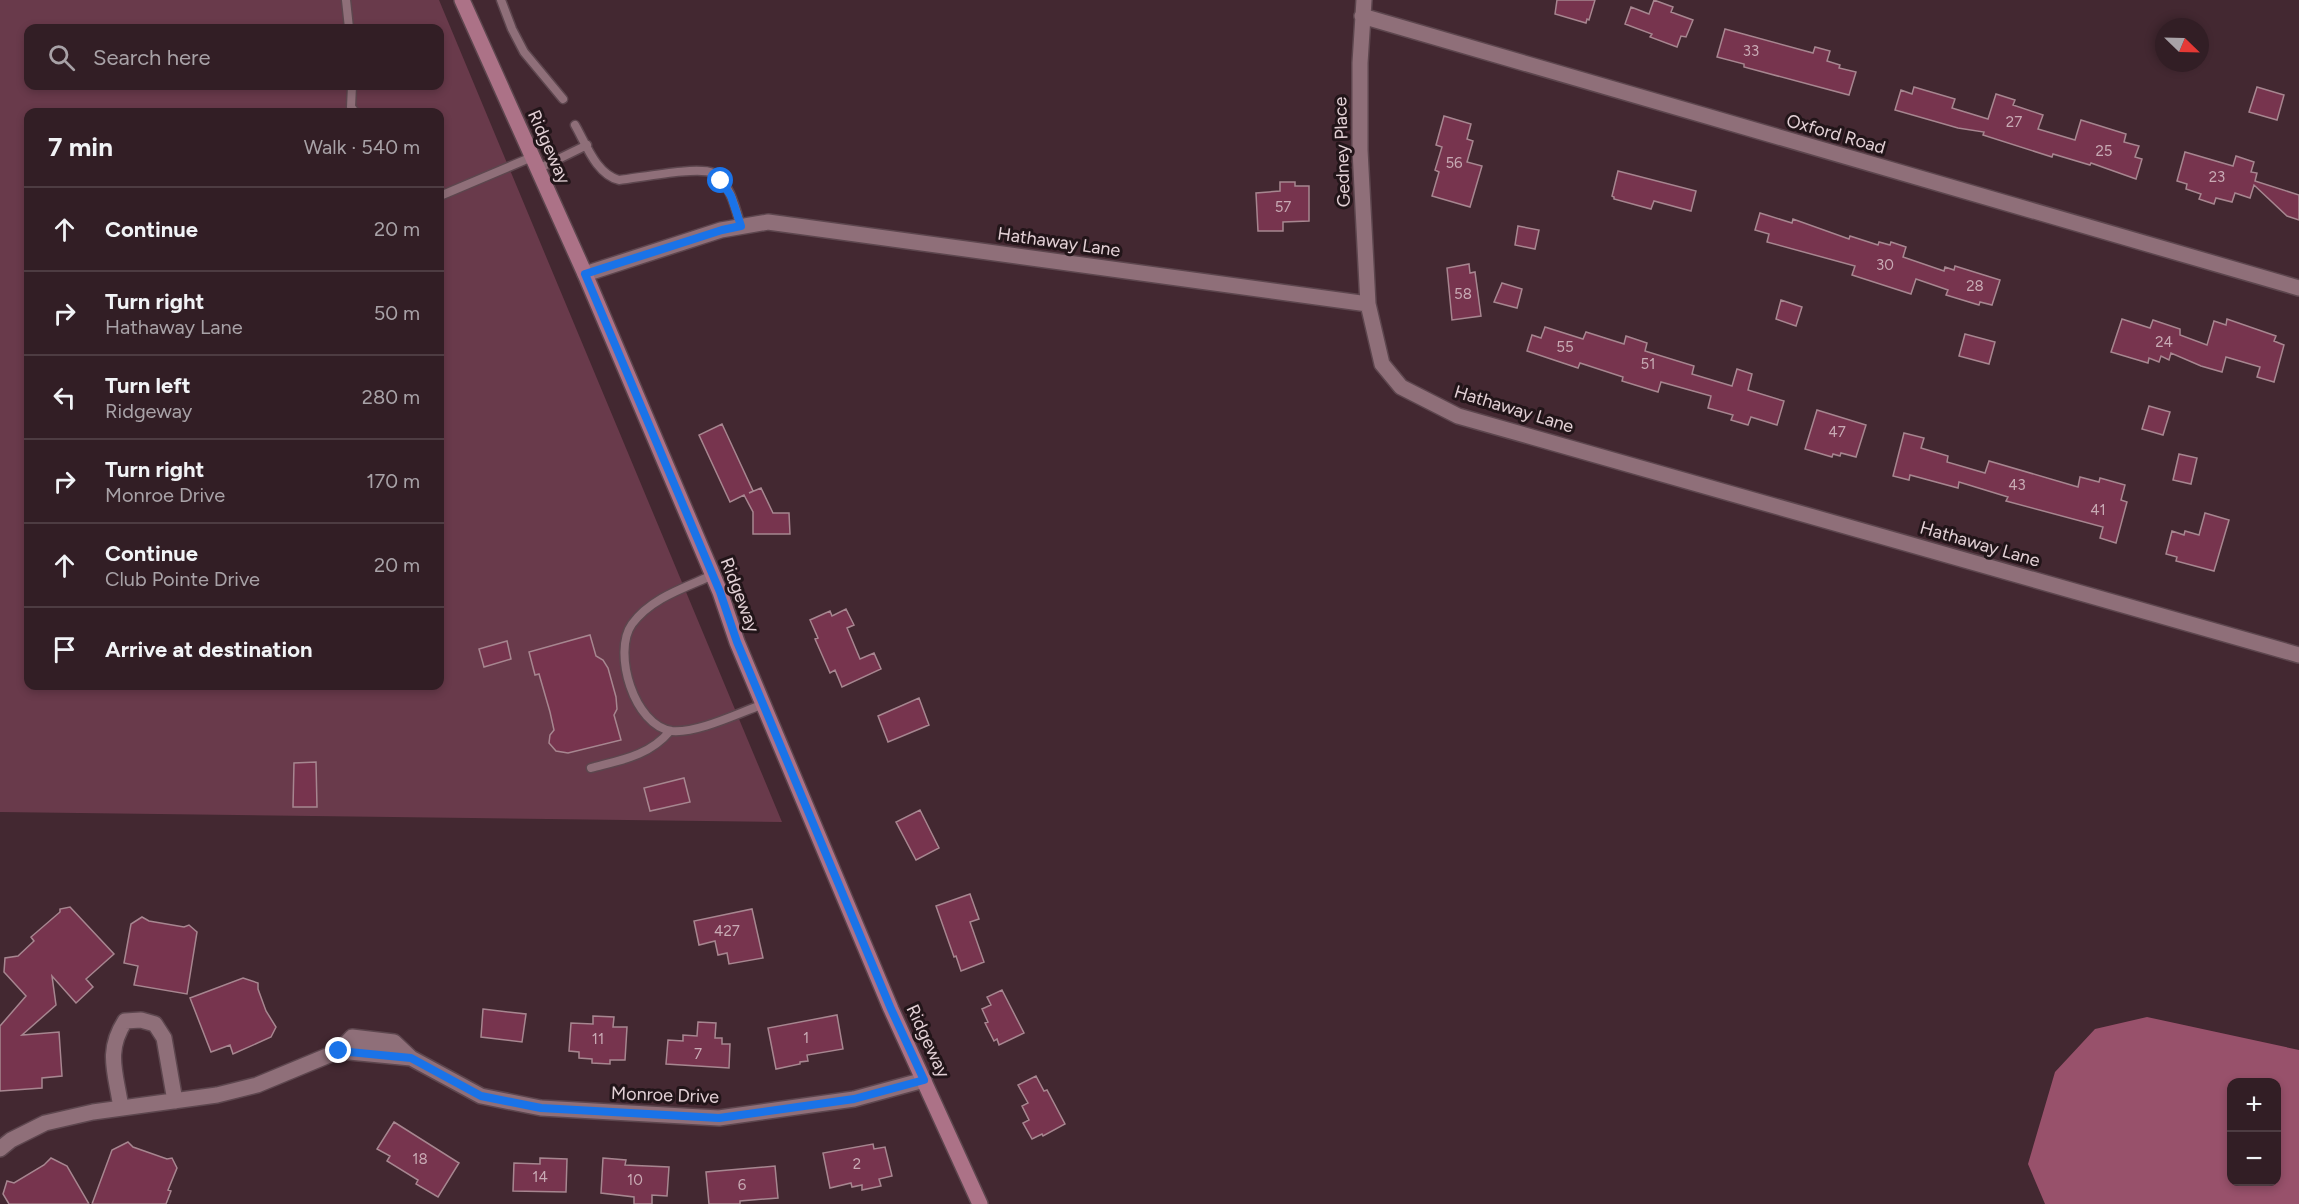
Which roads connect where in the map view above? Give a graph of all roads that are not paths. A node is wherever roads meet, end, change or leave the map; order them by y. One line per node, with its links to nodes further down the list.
1 (346, 0): 6 (lane)
2 (462, 0): 12 (street, Ridgeway)
3 (501, 0): 8 (lane)
4 (1364, 0): 5 (street, Gedney Place)
5 (1362, 16): 16 (street, Oxford Road); 17 (street, Gedney Place)
6 (349, 24)
7 (352, 90): 9 (lane)
8 (563, 99)
9 (352, 108)
10 (575, 125): 11 (lane)
11 (587, 145): 12 (lane); 14 (lane)
12 (535, 163): 13 (lane); 15 (street, Ridgeway)
13 (444, 195)
14 (741, 226): 15 (street, Hathaway Lane); 17 (street, Hathaway Lane)
15 (585, 274): 18 (street, Ridgeway)
16 (2299, 288)
17 (1368, 304): 19 (street, Hathaway Lane)
18 (713, 575): 20 (street, Ridgeway); 21 (lane)
19 (2299, 655)
20 (764, 704): 21 (lane); 23 (street, Ridgeway)
21 (670, 731): 22 (lane)
22 (591, 768)
23 (924, 1080): 24 (street, Monroe Drive); 27 (street, Ridgeway)
24 (175, 1101): 25 (street); 25 (street)
25 (121, 1108): 26 (street)
26 (0, 1149)
27 (980, 1204)

